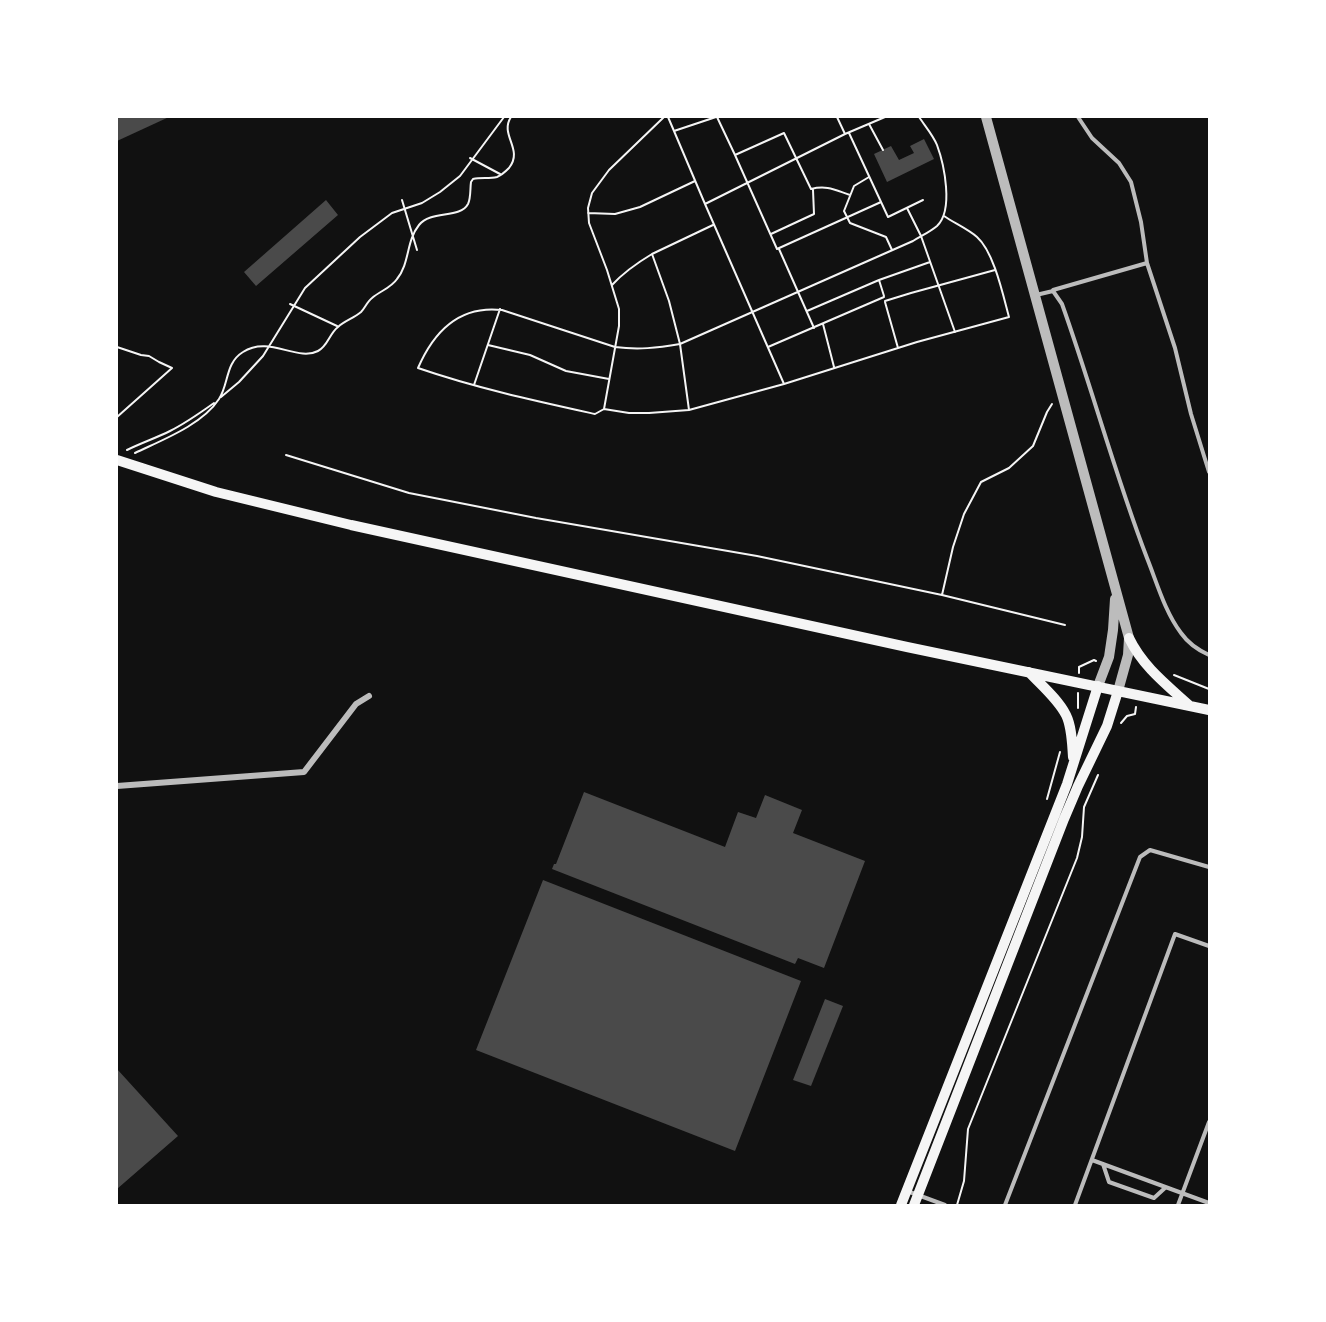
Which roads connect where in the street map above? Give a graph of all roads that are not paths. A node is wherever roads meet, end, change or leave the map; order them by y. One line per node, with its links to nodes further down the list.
1 (986, 117): 5 (street)
2 (1078, 117): 3 (lane)
3 (1147, 263): 4 (lane); 7 (lane)
4 (1053, 291): 5 (lane); 10 (lane)
5 (1035, 295): 8 (street)
6 (117, 460): 11 (main road)
7 (1209, 472)
8 (1115, 590): 9 (street); 12 (street)
9 (1129, 638): 13 (street); 15 (main road)
10 (1209, 655)
11 (1029, 672): 12 (main road); 17 (main road)
12 (1098, 686): 13 (main road); 17 (main road)
13 (1118, 691): 15 (main road); 18 (main road)
14 (369, 696): 19 (street)
15 (1190, 706): 16 (main road)
16 (1209, 710)
17 (1074, 763): 18 (main road)
18 (1072, 785): 26 (main road); 29 (main road)
19 (117, 786)
20 (1209, 867): 33 (lane)
21 (1209, 946): 23 (lane)
22 (1209, 1122): 27 (lane)
23 (1092, 1160): 24 (lane); 34 (lane)
24 (1102, 1164): 25 (lane); 25 (lane)
25 (1166, 1187): 27 (lane)
26 (906, 1191): 29 (lane); 31 (main road)
27 (1182, 1193): 28 (lane); 35 (lane)
28 (1193, 1197): 30 (lane); 36 (lane)
29 (916, 1200): 32 (lane)
30 (1209, 1203)
31 (901, 1205)
32 (945, 1205)
33 (1005, 1205)
34 (1075, 1205)
35 (1178, 1205)
36 (1194, 1205)

